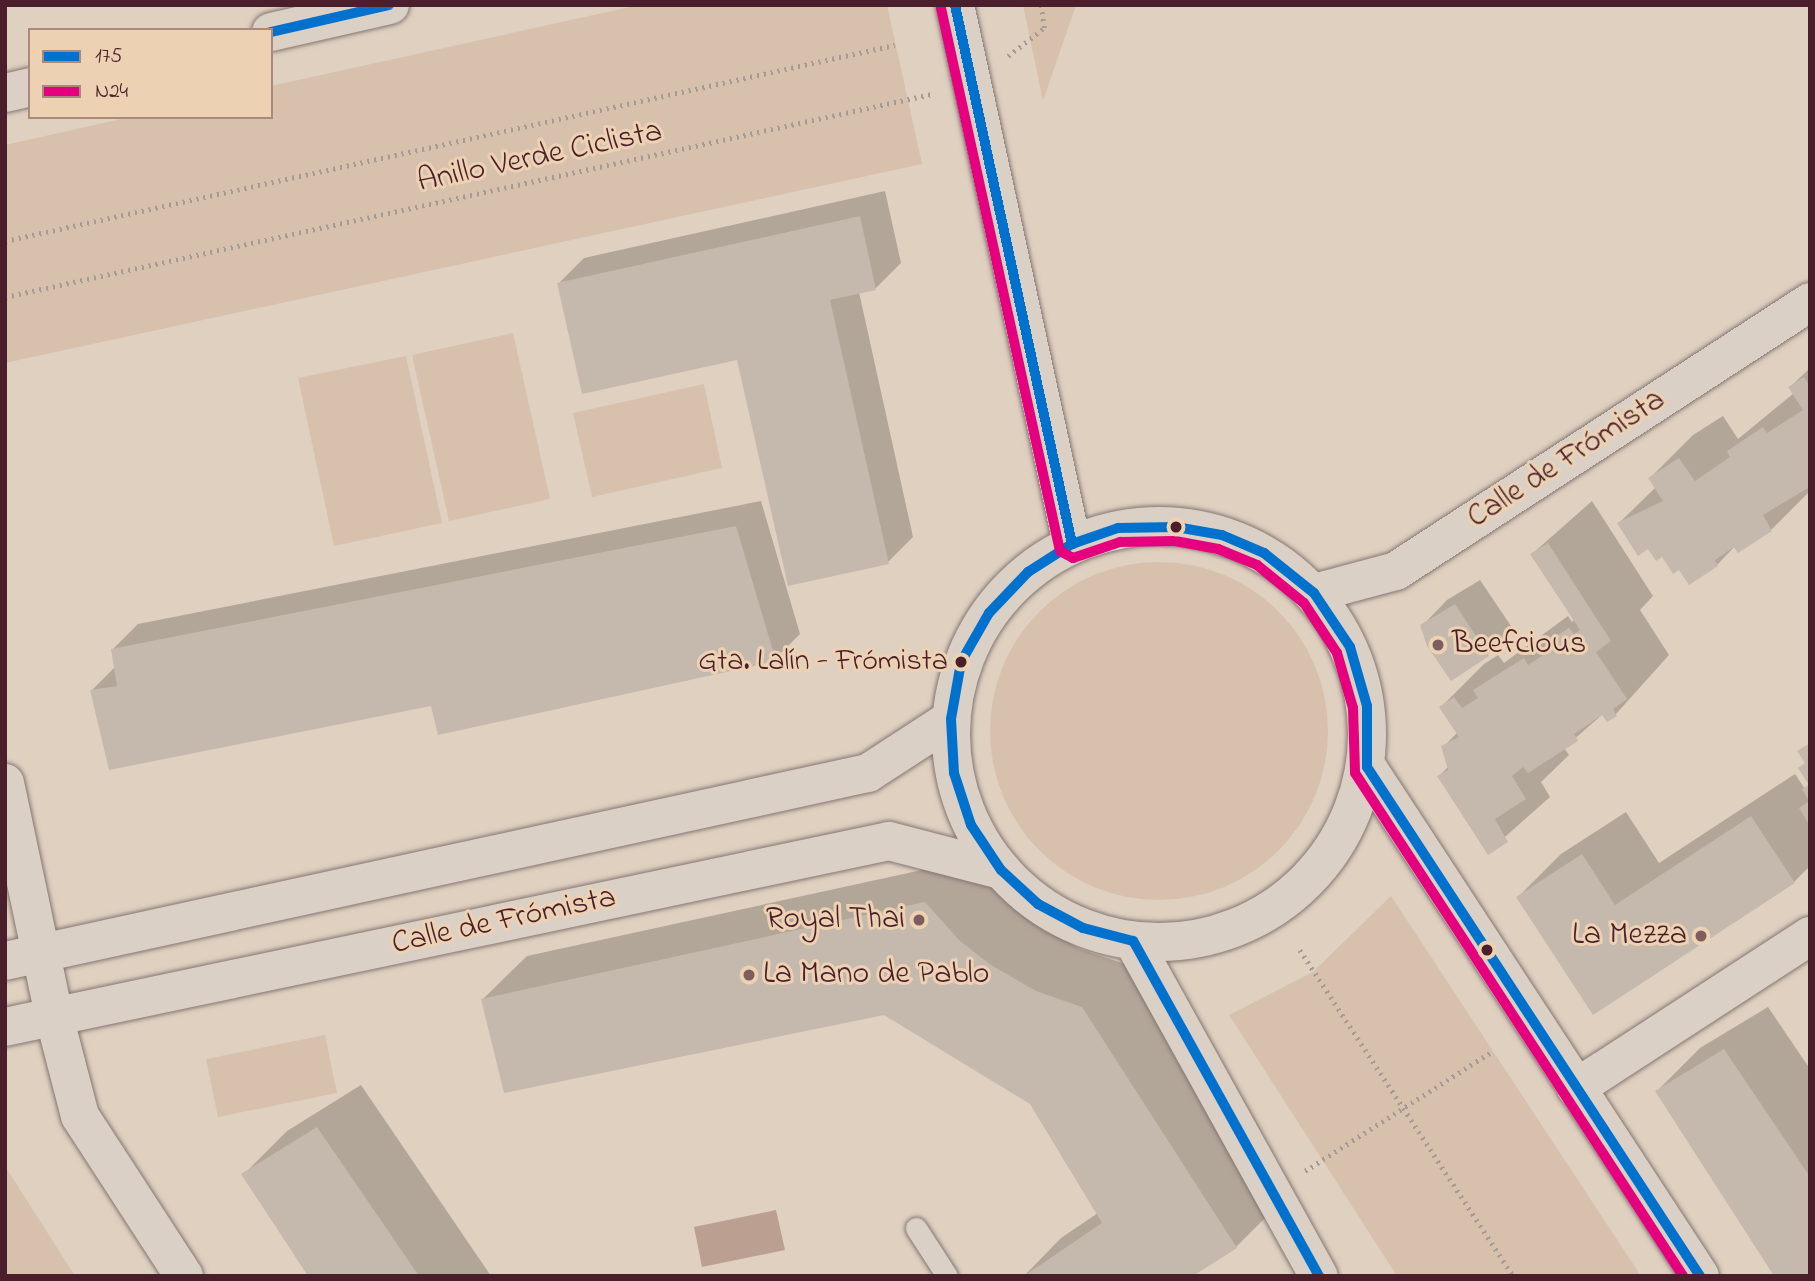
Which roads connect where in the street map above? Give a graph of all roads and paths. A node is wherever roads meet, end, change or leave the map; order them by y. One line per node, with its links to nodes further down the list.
1 (390, 5): 4 (street)
2 (955, 5): 6 (street)
3 (1041, 5): 6 (path, Anillo Verde Ciclista)
4 (273, 32)
5 (895, 45): 9 (path)
6 (972, 83): 10 (path, Anillo Verde Ciclista); 12 (street)
7 (28, 87): 8 (street)
8 (5, 93)
9 (5, 241)
10 (5, 297)
11 (1810, 302): 13 (street, Calle de Frómista)
12 (1072, 544): 13 (street); 14 (street)
13 (1314, 593): 15 (street)
14 (951, 719): 17 (street); 21 (street)
15 (1367, 767): 19 (street); 25 (street)
16 (5, 783): 21 (street)
17 (1001, 870): 19 (street); 22 (street, Calle de Frómista)
18 (1810, 936): 25 (street)
19 (1133, 941): 29 (street)
20 (1300, 950): 26 (path)
21 (23, 957): 22 (street)
22 (54, 1016): 23 (street, Calle de Frómista); 30 (street)
23 (5, 1027)
24 (1493, 1051): 26 (path)
25 (1577, 1088): 33 (street)
26 (1403, 1108): 27 (path); 32 (path)
27 (1304, 1172)
28 (916, 1228): 31 (lane)
29 (1307, 1272)
30 (184, 1276)
31 (947, 1276)
32 (1513, 1276)
33 (1700, 1276)

